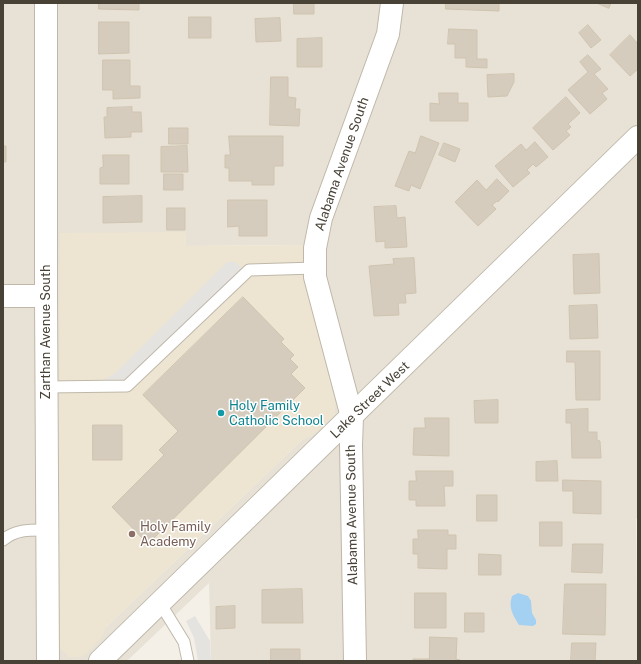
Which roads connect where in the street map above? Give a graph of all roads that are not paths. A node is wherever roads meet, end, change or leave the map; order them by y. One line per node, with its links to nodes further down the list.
1 (46, 3): 6 (street, Zarthan Avenue South)
2 (392, 3): 4 (street, Alabama Avenue South)
3 (638, 137): 8 (street, Lake Street West)
4 (315, 268): 7 (lane); 8 (street, Alabama Avenue South)
5 (3, 296): 6 (street)
6 (46, 296): 7 (street, Zarthan Avenue South)
7 (46, 387): 9 (street, Zarthan Avenue South)
8 (352, 418): 11 (street, Lake Street West); 15 (street, Alabama Avenue South)
9 (47, 530): 10 (lane); 12 (street, Zarthan Avenue South)
10 (3, 540)
11 (160, 603): 13 (street, Lake Street West); 14 (lane)
12 (48, 661)
13 (100, 661)
14 (188, 661)
15 (355, 661)

